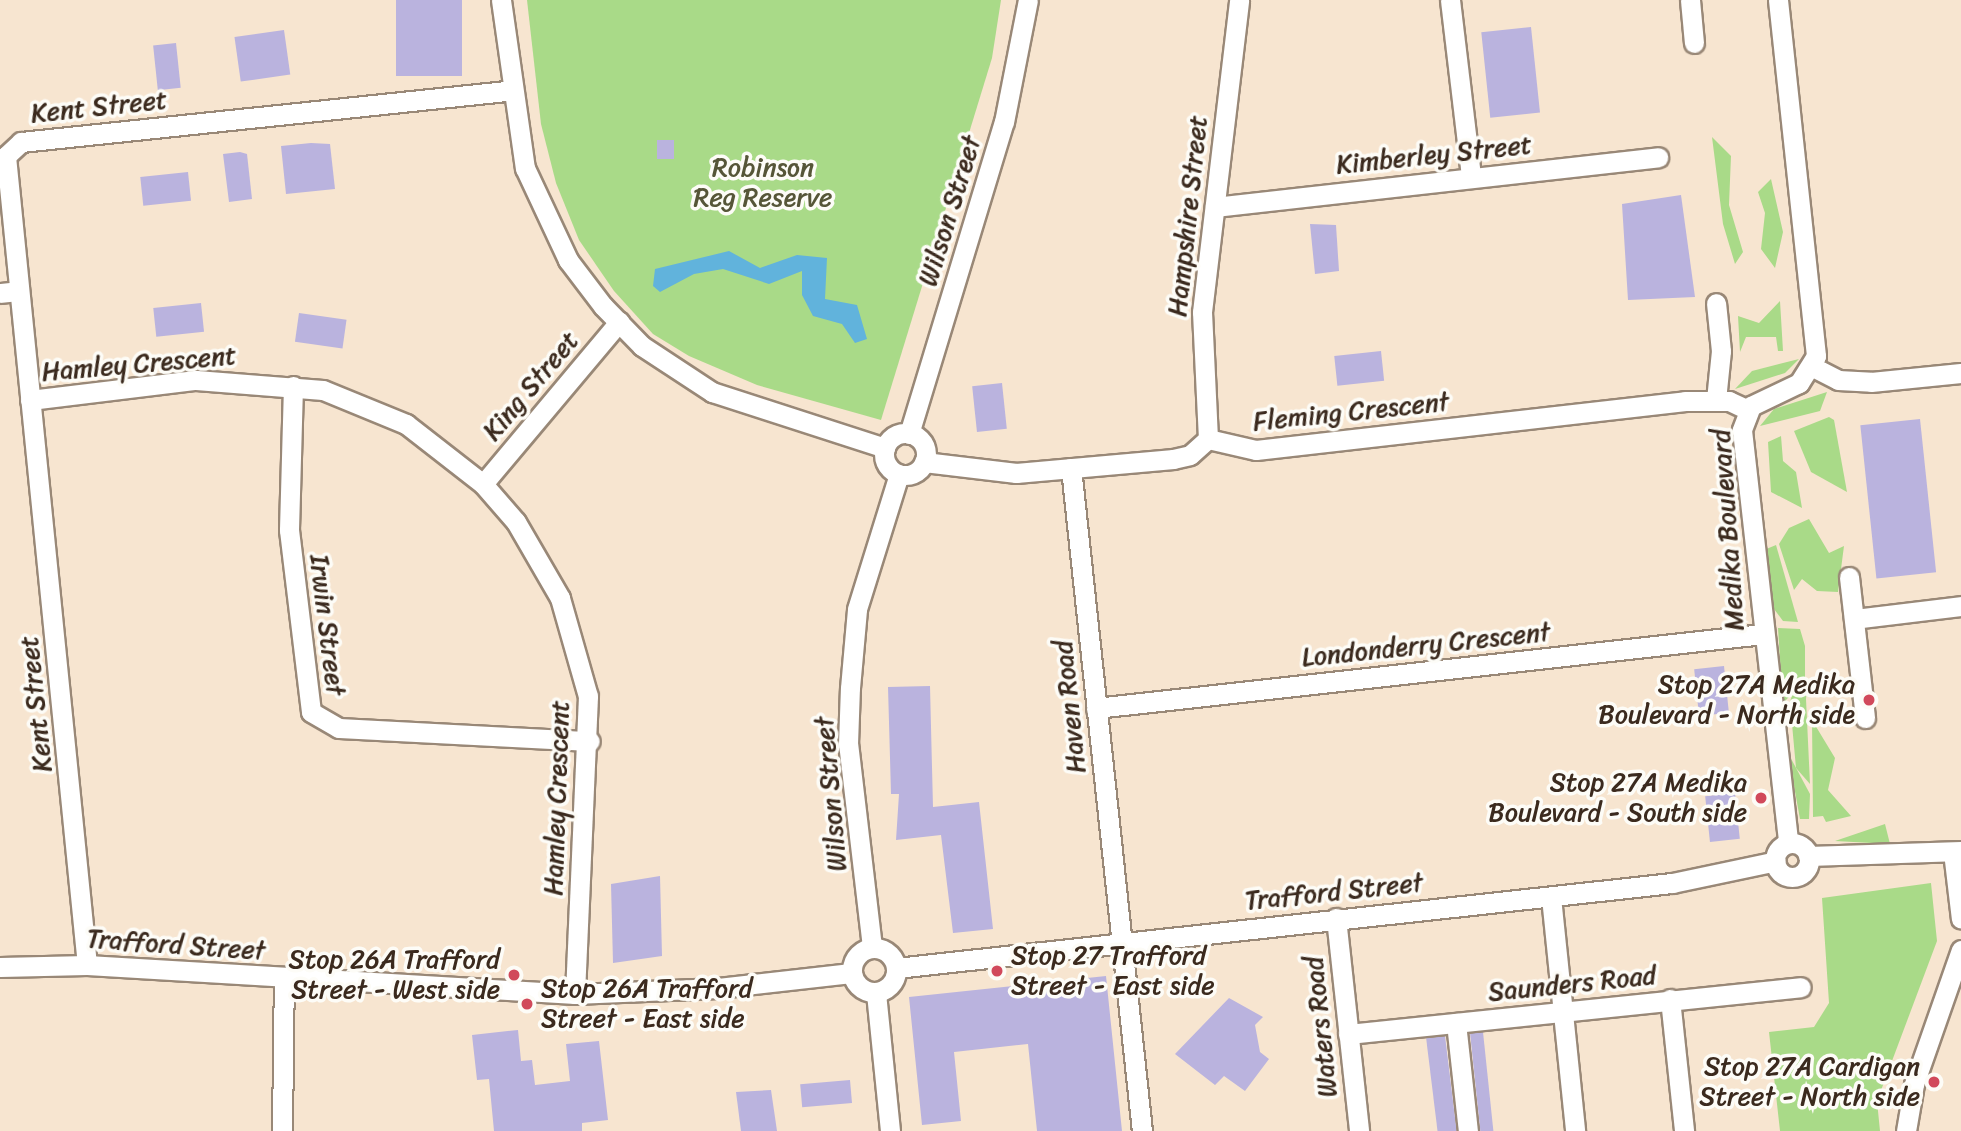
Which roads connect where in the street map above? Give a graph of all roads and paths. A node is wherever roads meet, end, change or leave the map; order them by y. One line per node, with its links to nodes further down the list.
1 (501, 0): 8 (street)
2 (1028, 0): 21 (street, Wilson Street)
3 (1239, 0): 11 (street, Hampshire Street)
4 (1450, 0): 10 (street)
5 (1690, 0): 7 (street)
6 (1778, 0): 15 (street)
7 (1695, 43)
8 (512, 90): 12 (street, Kent Street); 14 (street)
9 (1658, 157): 10 (street, Kimberley Street)
10 (1471, 177): 11 (street, Kimberley Street)
11 (1215, 207): 22 (street, Hampshire Street)
12 (9, 292): 18 (street, Kent Street)
13 (1716, 303): 19 (street)
14 (619, 322): 23 (street); 27 (street, King Street)
15 (1813, 367): 16 (street); 20 (street, Medika Boulevard)
16 (1961, 373)
17 (293, 386): 18 (street, Hamley Crescent); 27 (street, Hamley Crescent); 34 (street, Irwin Street)
18 (30, 400): 45 (street, Kent Street)
19 (1716, 400): 20 (street, Fleming Crescent); 22 (street, Fleming Crescent)
20 (1748, 410): 31 (street, Medika Boulevard)
21 (909, 433): 23 (street); 24 (street)
22 (1208, 439): 25 (street)
23 (885, 448): 26 (street)
24 (924, 462): 25 (street); 26 (street)
25 (1071, 468): 32 (street, Haven Road)
26 (899, 474): 43 (street, Wilson Street)
27 (483, 484): 34 (street, Hamley Crescent)
28 (1849, 578): 30 (street)
29 (1961, 606): 30 (street)
30 (1854, 619): 33 (street)
31 (1763, 634): 32 (street, Londonderry Crescent); 35 (street, Medika Boulevard)
32 (1096, 708): 42 (street, Haven Road)
33 (1865, 718)
34 (590, 741): 52 (street, Hamley Crescent)
35 (1788, 843): 37 (street); 38 (street)
36 (1957, 851): 37 (street); 41 (street)
37 (1808, 856): 38 (street)
38 (1776, 861): 39 (street, Trafford Street)
39 (1551, 897): 40 (street, Trafford Street); 54 (street)
40 (1336, 918): 42 (street, Trafford Street); 56 (street, Waters Road)
41 (1961, 919)
42 (1121, 941): 47 (street, Trafford Street); 59 (street, Haven Road)
43 (872, 947): 47 (street); 48 (street)
44 (1961, 950): 64 (street)
45 (88, 965): 46 (street, Trafford Street); 49 (street, Trafford Street)
46 (0, 967)
47 (896, 968): 51 (street)
48 (851, 973): 51 (street); 52 (street, Trafford Street)
49 (284, 978): 52 (street, Trafford Street); 57 (street)
50 (1801, 987): 53 (street, Saunders Road)
51 (876, 993): 58 (street)
52 (575, 994)
53 (1670, 999): 54 (street, Saunders Road); 63 (street)
54 (1562, 1012): 55 (street, Saunders Road); 62 (street)
55 (1456, 1023): 56 (street, Saunders Road); 61 (street)
56 (1348, 1034): 60 (street, Waters Road)
57 (282, 1131)
58 (890, 1131)
59 (1142, 1131)
60 (1359, 1131)
61 (1468, 1131)
62 (1575, 1131)
63 (1684, 1131)
64 (1906, 1131)

